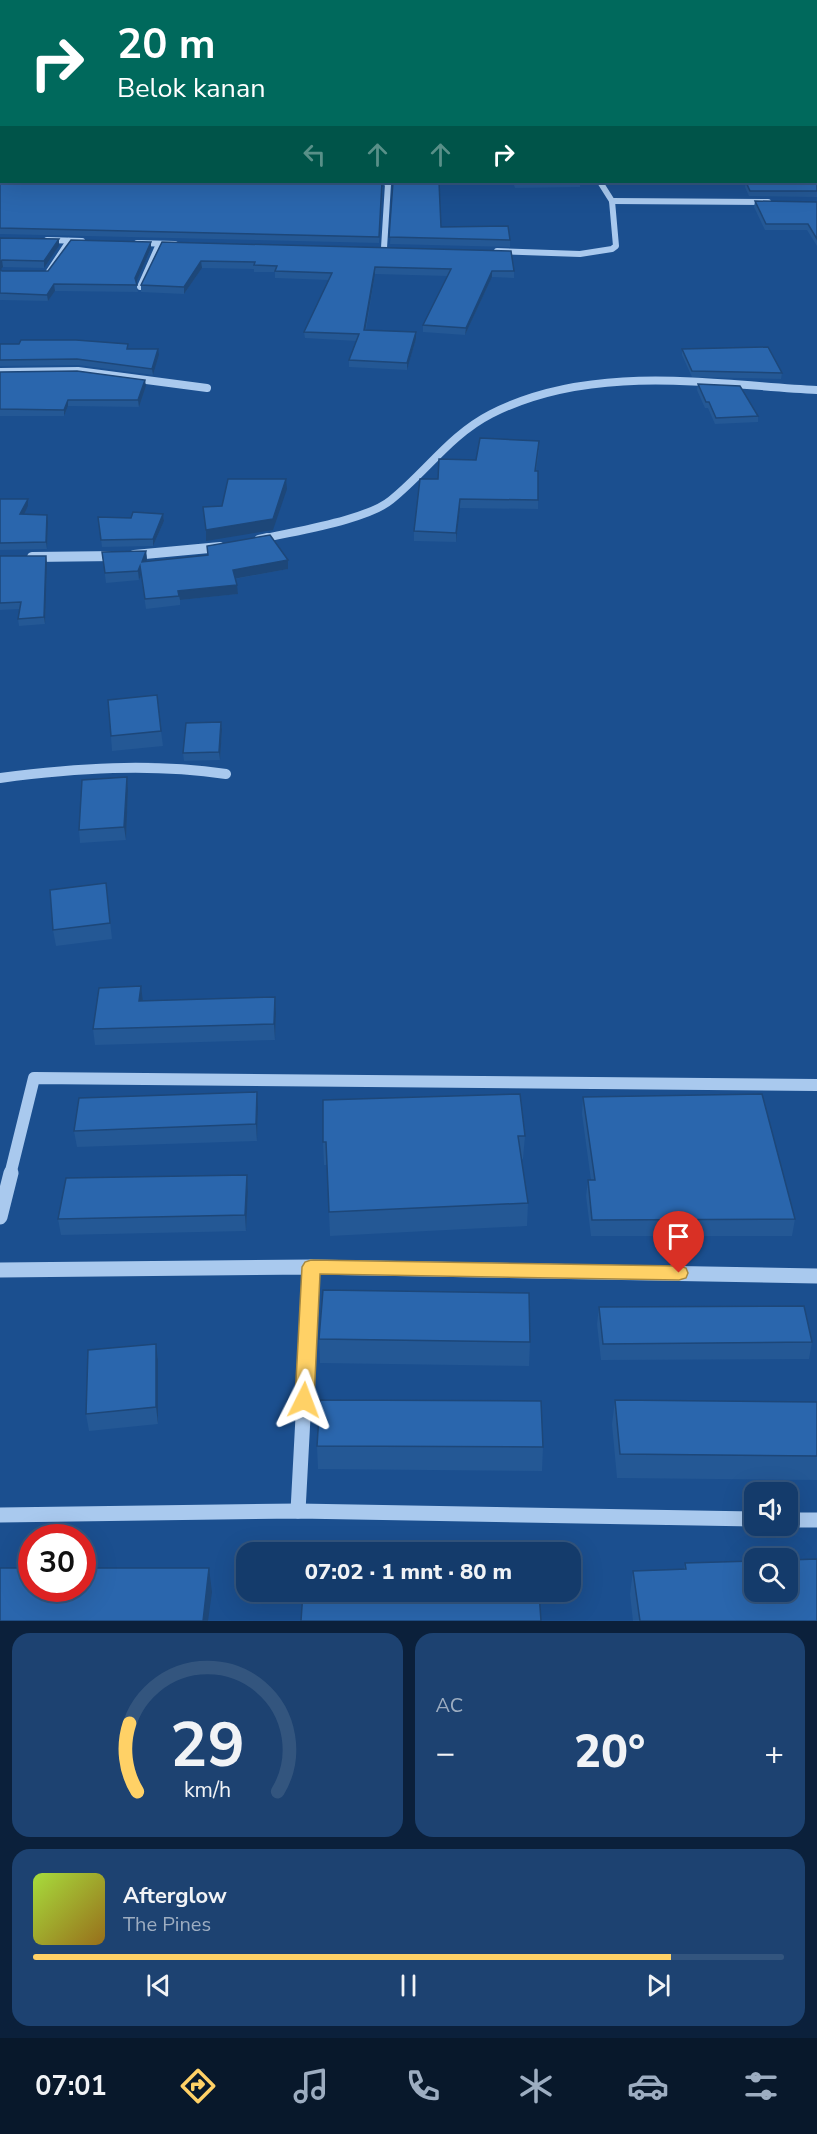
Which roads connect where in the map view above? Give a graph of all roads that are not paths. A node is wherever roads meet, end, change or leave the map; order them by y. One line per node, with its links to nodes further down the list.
1 (386, 183): 12 (street)
2 (601, 183): 3 (street)
3 (612, 201): 4 (street); 14 (street)
4 (771, 202)
5 (35, 240): 6 (street)
6 (69, 241): 7 (street); 15 (street)
7 (92, 242)
8 (125, 243): 9 (street)
9 (159, 244): 10 (street); 16 (street)
10 (183, 244)
11 (372, 248): 12 (street)
12 (384, 248): 13 (street)
13 (395, 248)
14 (487, 251)
15 (36, 273)
16 (140, 287)
17 (0, 372): 18 (street)
18 (207, 388)
19 (817, 390): 20 (street)
20 (245, 543)
21 (225, 546): 22 (street)
22 (19, 557)
23 (226, 774): 24 (street)
24 (0, 778)
25 (817, 1085): 26 (street)
26 (0, 1217)
27 (311, 1267): 28 (street); 29 (street); 30 (street)
28 (0, 1270)
29 (817, 1276)
30 (298, 1511): 31 (street); 32 (street)
31 (0, 1515)
32 (744, 1519)
33 (798, 1520): 34 (street)
34 (817, 1520)

